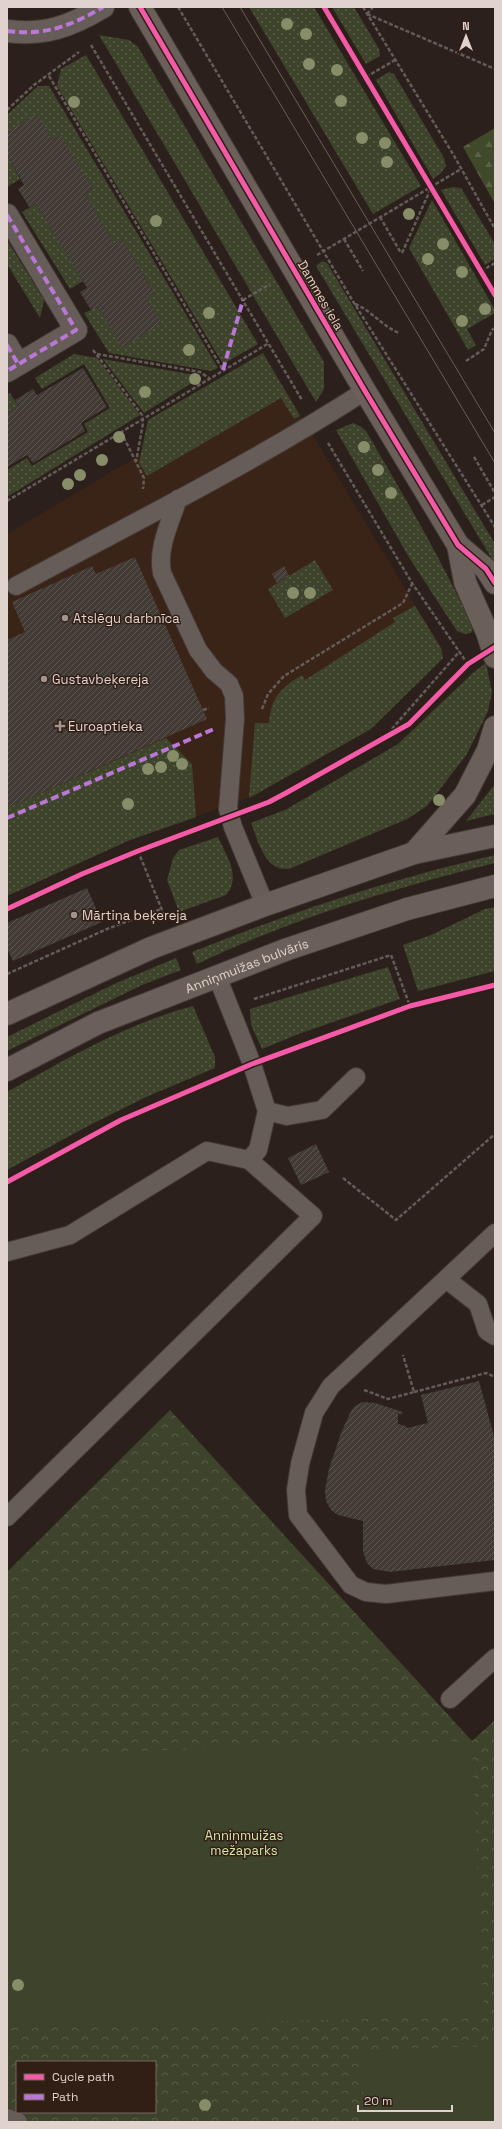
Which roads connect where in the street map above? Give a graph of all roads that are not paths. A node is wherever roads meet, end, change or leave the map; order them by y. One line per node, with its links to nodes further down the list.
1 (103, 7): 3 (street)
2 (140, 7): 7 (street, Dammes iela)
3 (7, 31)
4 (7, 215): 6 (street)
5 (7, 345): 6 (street)
6 (13, 368)
7 (365, 391): 8 (lane); 9 (street, Dammes iela)
8 (178, 499): 11 (lane); 17 (lane)
9 (458, 546): 10 (street, Dammes iela); 12 (street, Dammes iela)
10 (495, 584)
11 (16, 586)
12 (492, 646)
13 (495, 727): 15 (street)
14 (495, 836): 15 (street)
15 (414, 853): 17 (street)
16 (495, 886): 18 (street, Anniņmuižas bulvāris)
17 (265, 905): 19 (street)
18 (217, 976): 20 (street, Anniņmuižas bulvāris); 22 (lane)
19 (7, 1014)
20 (7, 1070)
21 (356, 1077): 22 (lane)
22 (267, 1111): 23 (lane)
23 (249, 1160): 25 (lane); 28 (lane)
24 (495, 1233): 26 (lane)
25 (7, 1252)
26 (446, 1279): 27 (lane); 29 (lane)
27 (495, 1336)
28 (7, 1517)
29 (495, 1581)
30 (495, 1658): 31 (lane)
31 (450, 1699)
32 (7, 2118): 33 (lane)
33 (18, 2122)

